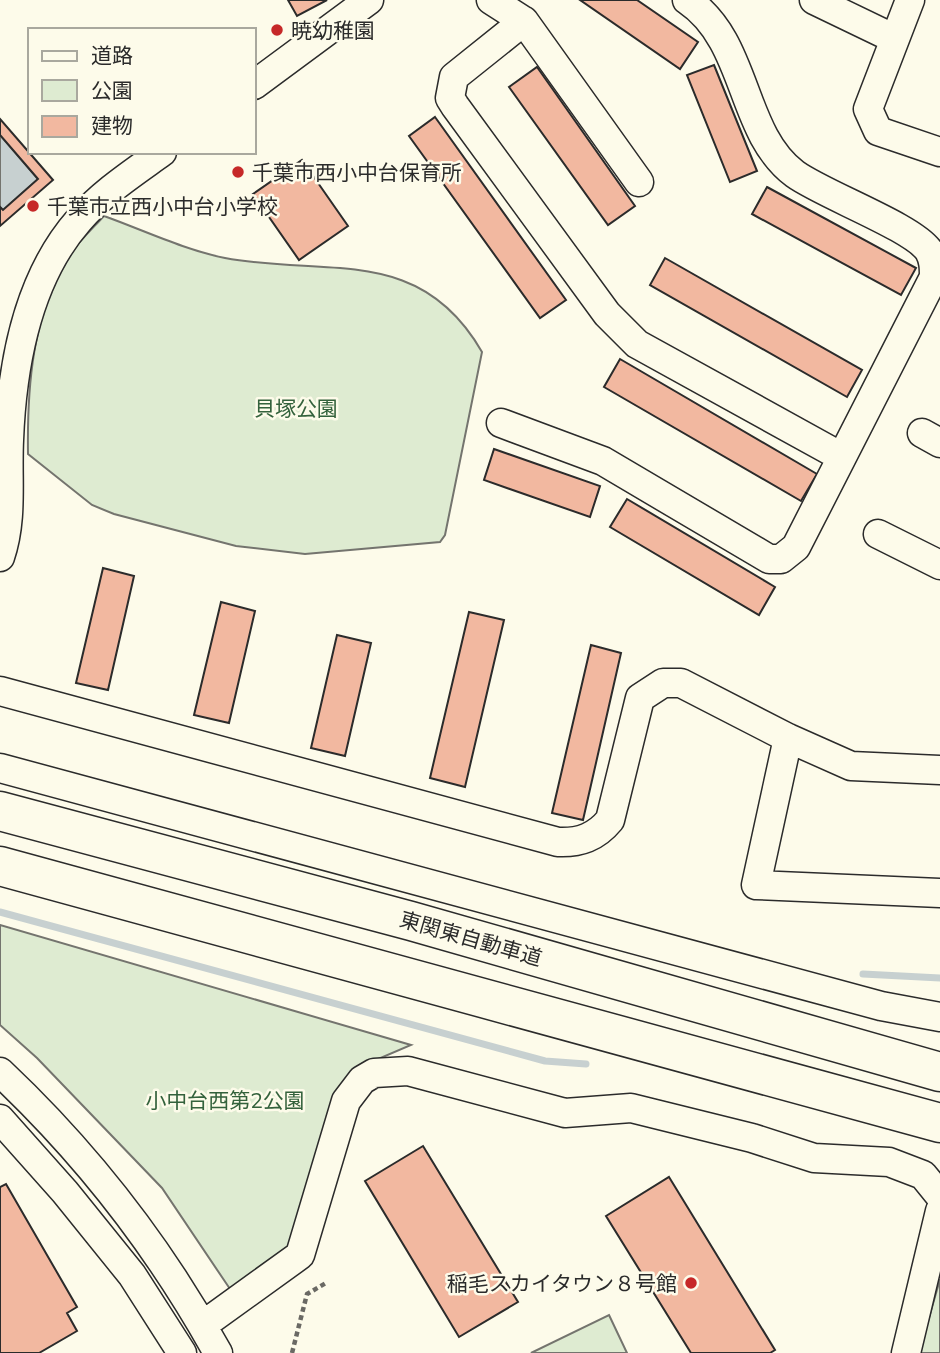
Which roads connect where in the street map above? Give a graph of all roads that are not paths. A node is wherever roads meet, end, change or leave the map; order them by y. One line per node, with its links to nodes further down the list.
1 (369, 0): 8 (street)
2 (491, 0): 6 (street)
3 (687, 0): 13 (street)
4 (814, 0): 7 (street)
5 (910, 0): 7 (street)
6 (524, 21): 11 (street); 13 (street)
7 (895, 39): 9 (street)
8 (256, 84)
9 (940, 152)
10 (159, 154): 14 (street)
11 (639, 182)
12 (501, 423): 13 (street)
13 (840, 456)
14 (5, 502): 16 (street)
15 (878, 534): 17 (street)
16 (0, 557)
17 (940, 565)
18 (0, 691): 19 (street)
19 (788, 738): 21 (street); 24 (street)
20 (0, 768): 25 (street)
21 (940, 770)
22 (0, 811): 27 (highway, 東関東自動車道)
23 (0, 866): 29 (highway)
24 (940, 893)
25 (940, 1017)
26 (0, 1072): 32 (street)
27 (940, 1072)
28 (0, 1119): 33 (street)
29 (940, 1123)
30 (940, 1196): 32 (street)
31 (940, 1211): 35 (street)
32 (203, 1325): 34 (street)
33 (182, 1353)
34 (218, 1353)
35 (906, 1353)

